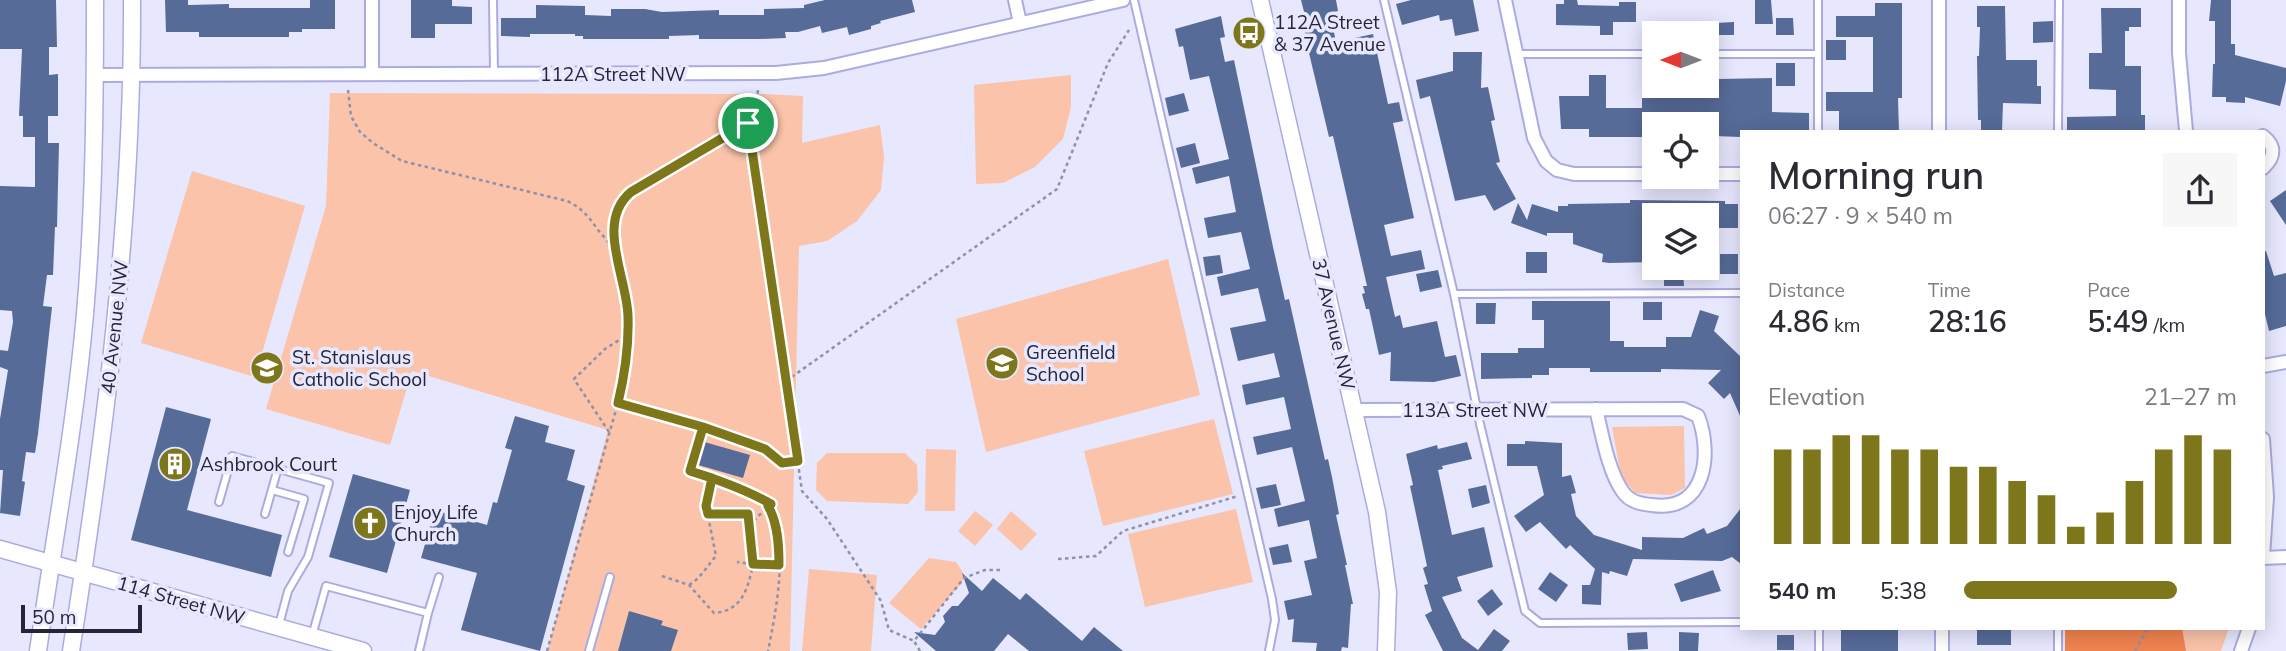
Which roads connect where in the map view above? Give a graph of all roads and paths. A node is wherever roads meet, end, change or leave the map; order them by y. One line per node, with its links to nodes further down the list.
1 (95, 0): 23 (street, 40 Avenue NW)
2 (132, 0): 24 (street, 40 Avenue NW)
3 (372, 0): 21 (street)
4 (493, 0): 22 (lane)
5 (1015, 0): 15 (street)
6 (1122, 0): 15 (street, 112A Street NW)
7 (1134, 0): 55 (lane)
8 (1260, 0): 46 (street, 37 Avenue NW)
9 (1384, 0): 39 (lane)
10 (1505, 0): 17 (street)
11 (1818, 0): 20 (lane)
12 (1939, 0): 29 (street)
13 (2059, 0): 30 (lane)
14 (2179, 0): 31 (street)
15 (1020, 23): 22 (street, 112A Street NW)
16 (1130, 23): 43 (path)
17 (1517, 54): 18 (lane); 34 (street)
18 (1642, 54)
19 (1719, 54): 20 (lane)
20 (1818, 54): 28 (lane)
21 (372, 73): 22 (street, 112A Street NW); 24 (street, 112A Street NW)
22 (494, 74)
23 (95, 75): 24 (street, 112A Street NW); 67 (street, 40 Avenue NW)
24 (132, 75): 72 (street, 40 Avenue NW)
25 (348, 90): 37 (path)
26 (758, 90): 27 (path)
27 (748, 123): 37 (path); 43 (path)
28 (1818, 130)
29 (1939, 130)
30 (2058, 130)
31 (2186, 130)
32 (2265, 138): 33 (street)
33 (2265, 166)
34 (1642, 174)
35 (1719, 174): 36 (street)
36 (1740, 174)
37 (614, 250): 40 (path)
38 (1740, 293): 39 (lane)
39 (1454, 294): 47 (lane)
40 (628, 334): 44 (path); 49 (path)
41 (2286, 362): 42 (street)
42 (2265, 366)
43 (786, 381): 50 (path)
44 (618, 403): 48 (path); 49 (path)
45 (1596, 409): 45 (street, 113A Street NW); 47 (street, 113A Street NW)
46 (1353, 410): 47 (street, 113A Street NW); 96 (street, 37 Avenue NW)
47 (1477, 411): 78 (lane)
48 (703, 427): 50 (path); 53 (path)
49 (609, 432): 91 (path)
50 (798, 461): 86 (path)
51 (278, 468): 54 (lane); 56 (lane); 79 (lane)
52 (2265, 468): 61 (street)
53 (712, 478): 57 (path); 59 (path)
54 (272, 490): 58 (lane); 63 (lane)
55 (1248, 493): 66 (path); 95 (lane)
56 (219, 502)
57 (768, 506): 60 (path); 70 (path)
58 (265, 514)
59 (708, 514): 60 (path); 76 (path)
60 (749, 526): 69 (path)
61 (2265, 527)
62 (0, 549): 67 (street, 114 Street NW)
63 (288, 552)
64 (2265, 557): 65 (street)
65 (2286, 557)
66 (1058, 559)
67 (51, 562): 72 (street, 114 Street NW); 87 (street, 40 Avenue NW)
68 (737, 562): 69 (path)
69 (753, 564): 70 (path); 76 (path)
70 (779, 565): 93 (path)
71 (1001, 570): 86 (path)
72 (83, 572): 79 (street, 114 Street NW); 88 (street, 40 Avenue NW)
73 (610, 576): 92 (lane)
74 (662, 576): 76 (path)
75 (439, 577): 77 (lane)
76 (689, 585)
77 (428, 613): 85 (lane); 90 (lane)
78 (1740, 622)
79 (278, 627): 85 (street, 114 Street NW)
80 (1819, 630): 97 (lane)
81 (1942, 630): 98 (street)
82 (2058, 630): 99 (lane)
83 (2147, 630): 100 (path)
84 (2248, 630): 101 (street)
85 (312, 637): 89 (street, 114 Street NW)
86 (914, 641): 94 (path)
87 (38, 651)
88 (71, 651)
89 (363, 651)
90 (419, 651)
91 (547, 651)
92 (589, 651)
93 (768, 651)
94 (920, 651)
95 (1269, 651)
96 (1386, 651)
97 (1819, 651)
98 (1942, 651)
99 (2058, 651)
100 (2135, 651)
101 (2241, 651)

